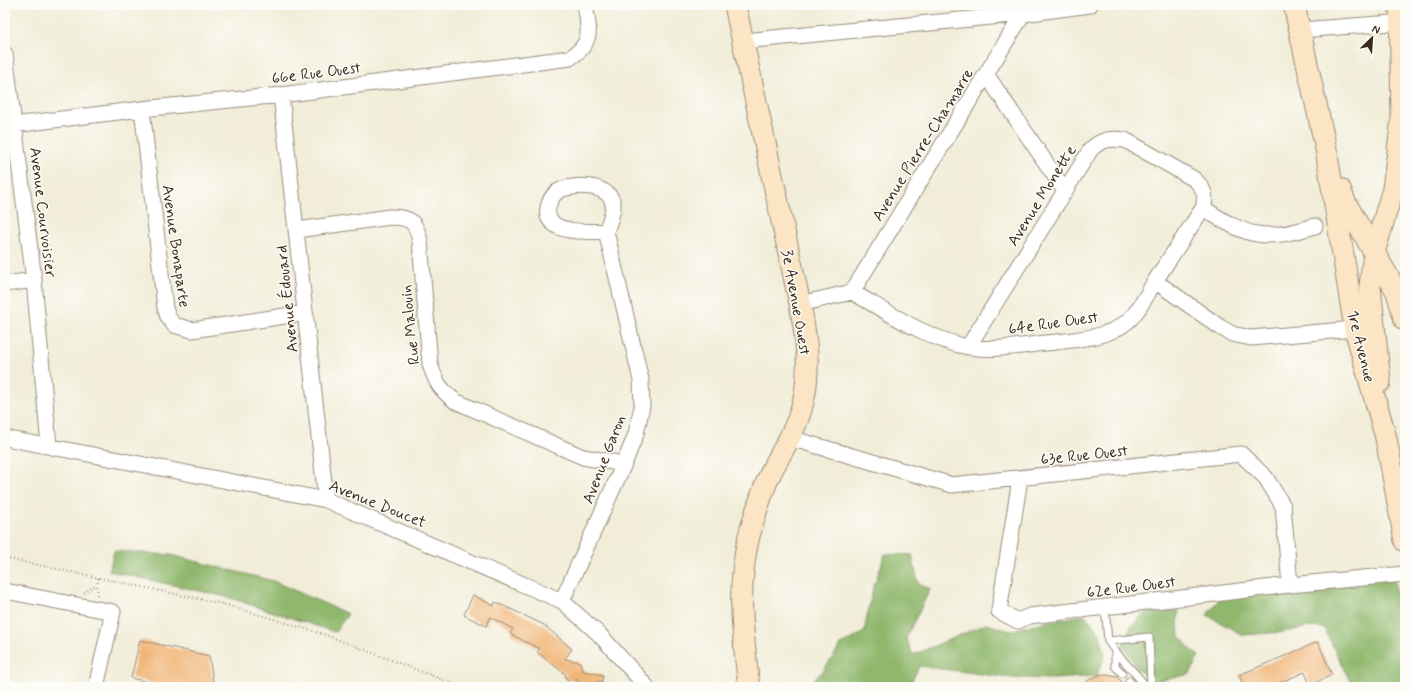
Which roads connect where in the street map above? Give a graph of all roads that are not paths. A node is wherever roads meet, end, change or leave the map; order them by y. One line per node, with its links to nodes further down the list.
1 (585, 5): 11 (street, 66e Rue Ouest)
2 (735, 5): 8 (street, 3e Avenue Ouest)
3 (1090, 5): 5 (street)
4 (1294, 5): 7 (street, 1re Avenue)
5 (1023, 14): 8 (street); 10 (street, Avenue Pierre-Chamarre)
6 (1402, 16): 7 (street); 13 (street)
7 (1300, 30): 15 (street, 1re Avenue)
8 (743, 41): 26 (street, 3e Avenue Ouest)
9 (5, 54): 14 (street, Avenue Courvoisier)
10 (986, 74): 16 (street); 25 (street, Avenue Pierre-Chamarre)
11 (281, 95): 12 (street, 66e Rue Ouest); 19 (street, Avenue Édouard)
12 (142, 109): 14 (street, 66e Rue Ouest); 27 (street, Avenue Bonaparte)
13 (1403, 124): 21 (street)
14 (10, 126): 22 (street, Avenue Courvoisier)
15 (1326, 149): 21 (street, 1re Avenue); 29 (street, 1re Avenue)
16 (1065, 190): 17 (street, Avenue Monette); 30 (street, Avenue Monette)
17 (1202, 208): 18 (street); 23 (street)
18 (1315, 226)
19 (297, 230): 27 (street, Avenue Édouard); 35 (street, Rue Malouin)
20 (606, 231): 35 (street, Avenue Garon)
21 (1374, 253): 28 (street, 1re Avenue); 33 (street)
22 (34, 280): 24 (street); 34 (street, Avenue Courvoisier)
23 (1155, 281): 29 (street); 30 (street, 64e Rue Ouest)
24 (5, 284)
25 (852, 292): 26 (street); 30 (street, 64e Rue Ouest)
26 (800, 304): 32 (street, 3e Avenue Ouest)
27 (305, 313): 37 (street, Avenue Édouard)
28 (1405, 320)
29 (1355, 329): 33 (street, 1re Avenue)
30 (968, 347)
31 (5, 438): 34 (street, Avenue Doucet)
32 (790, 438): 36 (street, 63e Rue Ouest); 49 (street, 3e Avenue Ouest)
33 (1386, 438): 38 (street, 1re Avenue)
34 (49, 446): 37 (street, Avenue Doucet)
35 (624, 464): 42 (street, Avenue Garon)
36 (1020, 479): 40 (street, 63e Rue Ouest); 43 (street, 62e Rue Ouest)
37 (326, 500): 42 (street, Avenue Doucet)
38 (1405, 541)
39 (1405, 574): 40 (street, 62e Rue Ouest)
40 (1290, 585): 43 (street, 62e Rue Ouest)
41 (5, 591): 47 (street)
42 (562, 601): 48 (street, Avenue Doucet)
43 (1105, 607): 44 (lane)
44 (1108, 641): 45 (lane); 51 (lane)
45 (1115, 651): 46 (lane); 50 (lane)
46 (1122, 673)
47 (96, 687)
48 (647, 687)
49 (749, 687)
50 (1147, 687)
51 (1151, 687)

